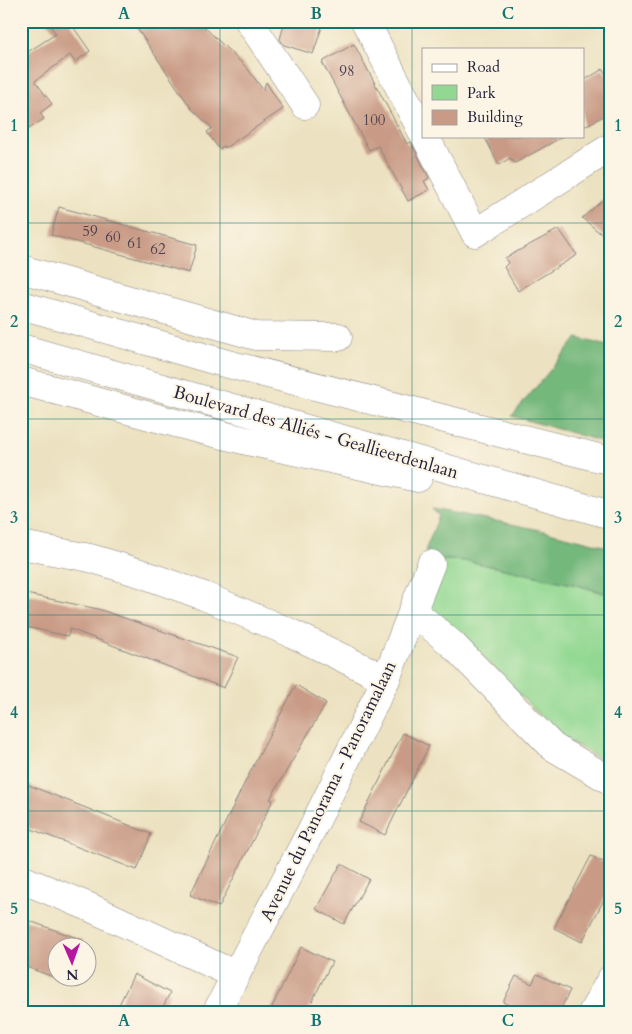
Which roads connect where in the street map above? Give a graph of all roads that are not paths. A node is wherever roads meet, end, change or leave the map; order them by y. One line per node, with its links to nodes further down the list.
1 (249, 21): 3 (main road)
2 (365, 21): 4 (main road)
3 (305, 106)
4 (422, 131)
5 (426, 138): 6 (main road)
6 (608, 152)
7 (21, 269): 9 (main road)
8 (21, 305): 12 (main road)
9 (338, 336)
10 (21, 348): 13 (main road, Boulevard des Alliés - Geallieerdenlaan)
11 (21, 381): 13 (main road)
12 (611, 461)
13 (509, 487): 14 (main road, Boulevard des Alliés - Geallieerdenlaan)
14 (611, 516)
15 (21, 545): 18 (main road)
16 (431, 564): 17 (main road, Avenue du Panorama - Panoramalaan)
17 (413, 611): 18 (main road, Avenue du Panorama - Panoramalaan); 19 (main road)
18 (386, 679): 21 (main road, Avenue du Panorama - Panoramalaan)
19 (611, 781)
20 (21, 879): 21 (main road)
21 (236, 975): 23 (main road, Avenue du Panorama - Panoramalaan)
22 (611, 979): 24 (main road)
23 (216, 1013)
24 (592, 1013)

